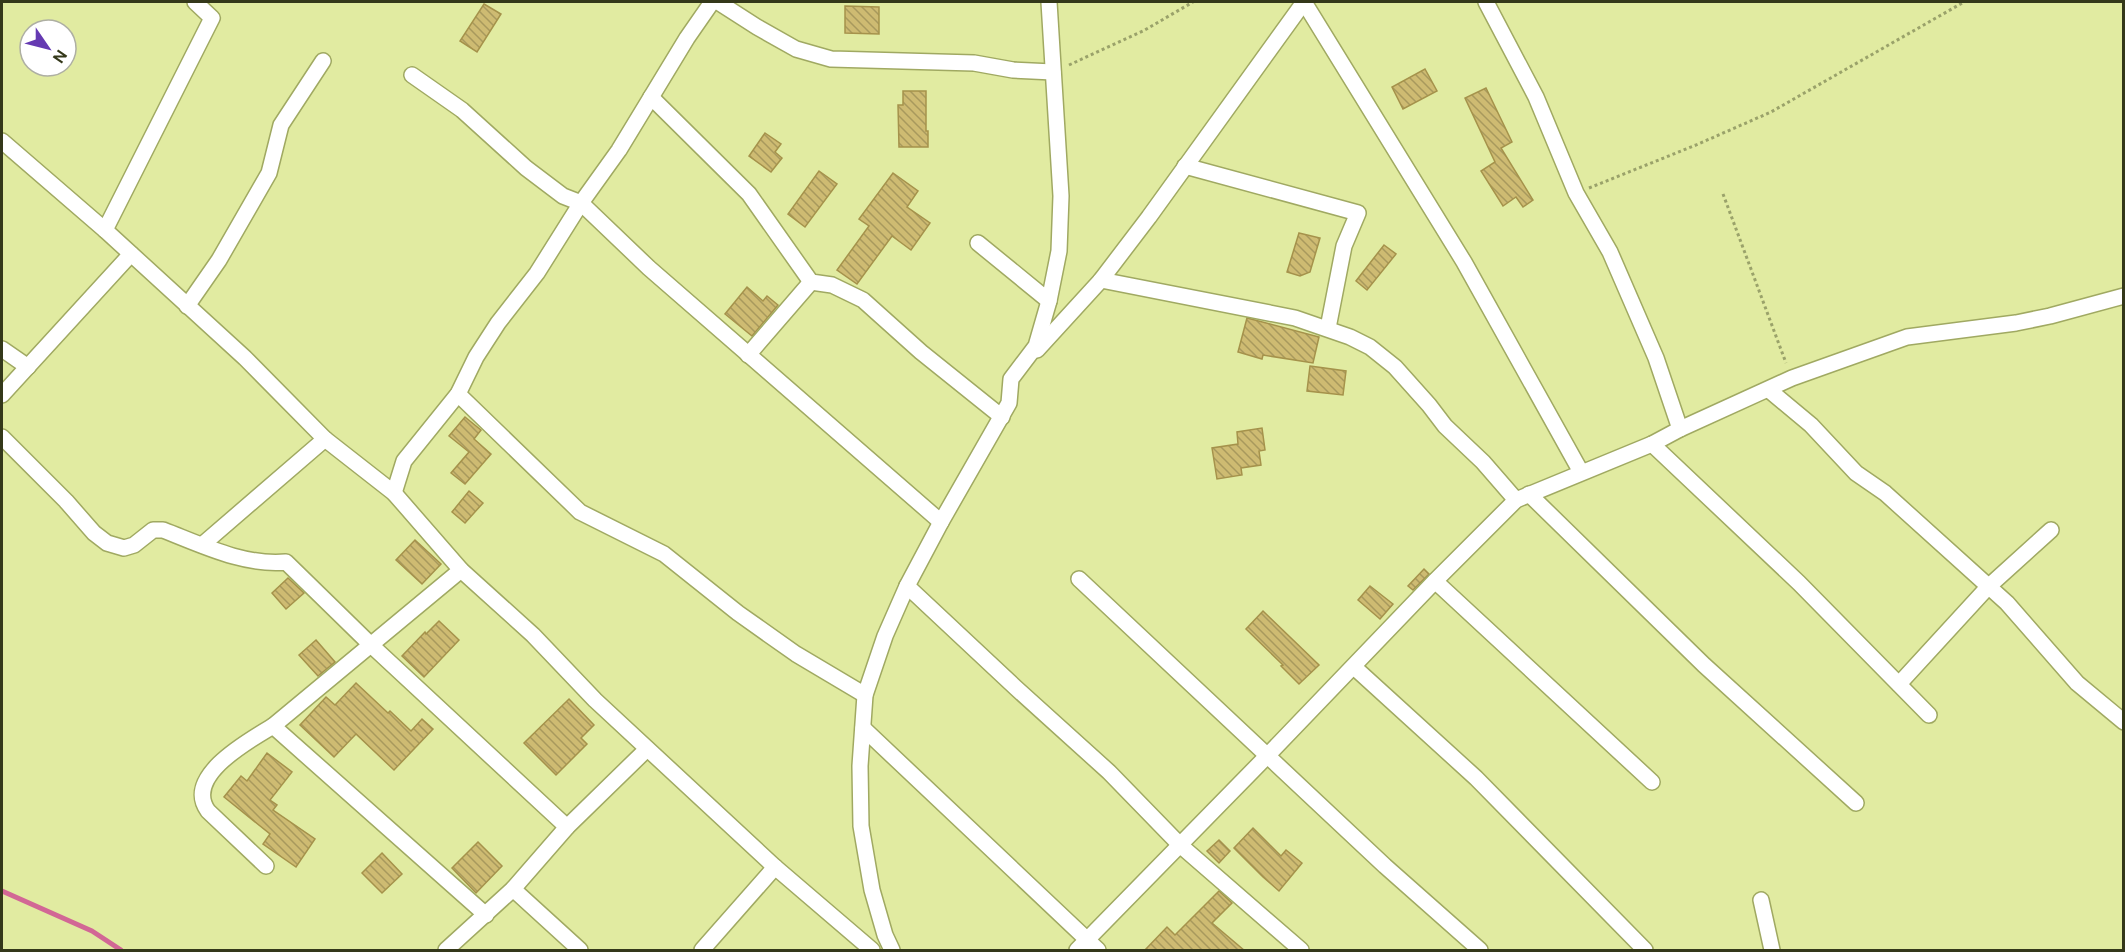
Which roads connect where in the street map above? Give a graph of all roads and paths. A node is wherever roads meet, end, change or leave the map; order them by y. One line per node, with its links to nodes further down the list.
1 (195, 2): 18 (street)
2 (712, 2): 12 (street)
3 (718, 2): 10 (street)
4 (1049, 2): 10 (street)
5 (1193, 2): 10 (path)
6 (1304, 2): 14 (street); 40 (street)
7 (1486, 2): 15 (street)
8 (1964, 2): 15 (path)
9 (323, 61): 25 (street)
10 (1053, 72): 24 (street)
11 (412, 75): 17 (street)
12 (651, 97): 17 (street); 22 (street)
13 (2, 141): 18 (street)
14 (1185, 166): 21 (street); 26 (street)
15 (1576, 193): 36 (street)
16 (1723, 194): 30 (path)
17 (581, 202): 28 (street); 33 (street)
18 (105, 230): 20 (street)
19 (978, 243): 24 (street)
20 (131, 254): 25 (street); 29 (street)
21 (1101, 280): 26 (street); 31 (street)
22 (811, 282): 28 (street); 35 (street)
23 (2124, 296): 30 (street)
24 (1049, 301): 31 (street)
25 (187, 306): 38 (street)
26 (1328, 328): 42 (street)
27 (2, 349): 29 (street)
28 (748, 355): 43 (street)
29 (28, 367): 34 (street)
30 (1792, 378): 32 (street)
31 (1011, 379): 35 (street)
32 (1769, 390): 36 (street); 50 (street)
33 (458, 394): 41 (street); 54 (street)
34 (2, 395)
35 (1002, 417): 43 (street)
36 (1680, 429): 39 (street)
37 (2, 437): 45 (street)
38 (326, 439): 41 (street); 45 (street)
39 (1652, 444): 40 (street); 53 (street)
40 (1581, 472): 42 (street)
41 (394, 493): 46 (street)
42 (1522, 497): 48 (street); 62 (street)
43 (941, 522): 49 (street)
44 (2051, 530): 50 (street)
45 (202, 545): 51 (street)
46 (461, 570): 51 (street); 59 (street)
47 (1078, 579): 60 (street)
48 (1435, 581): 52 (street); 61 (street)
49 (907, 586): 54 (street); 64 (street)
50 (1988, 587): 53 (street); 56 (street)
51 (371, 645): 57 (street); 63 (street)
52 (1354, 667): 60 (street); 78 (street)
53 (1899, 684): 55 (street)
54 (865, 695): 58 (street)
55 (1929, 715)
56 (2124, 722)
57 (273, 726): 65 (street); 69 (street)
58 (863, 728): 70 (street); 75 (street)
59 (647, 749): 63 (street); 66 (street)
60 (1267, 756): 64 (street); 77 (street)
61 (1652, 782)
62 (1856, 803)
63 (567, 826): 67 (street)
64 (1180, 845): 70 (street); 76 (street)
65 (266, 866)
66 (775, 867): 71 (street); 74 (street)
67 (513, 889): 69 (street); 73 (street)
68 (1761, 900): 79 (street)
69 (486, 915): 72 (street)
70 (1087, 947)
71 (864, 948)
72 (446, 951)
73 (580, 951)
74 (702, 951)
75 (892, 951)
76 (1301, 951)
77 (1480, 951)
78 (1645, 951)
79 (1772, 951)

